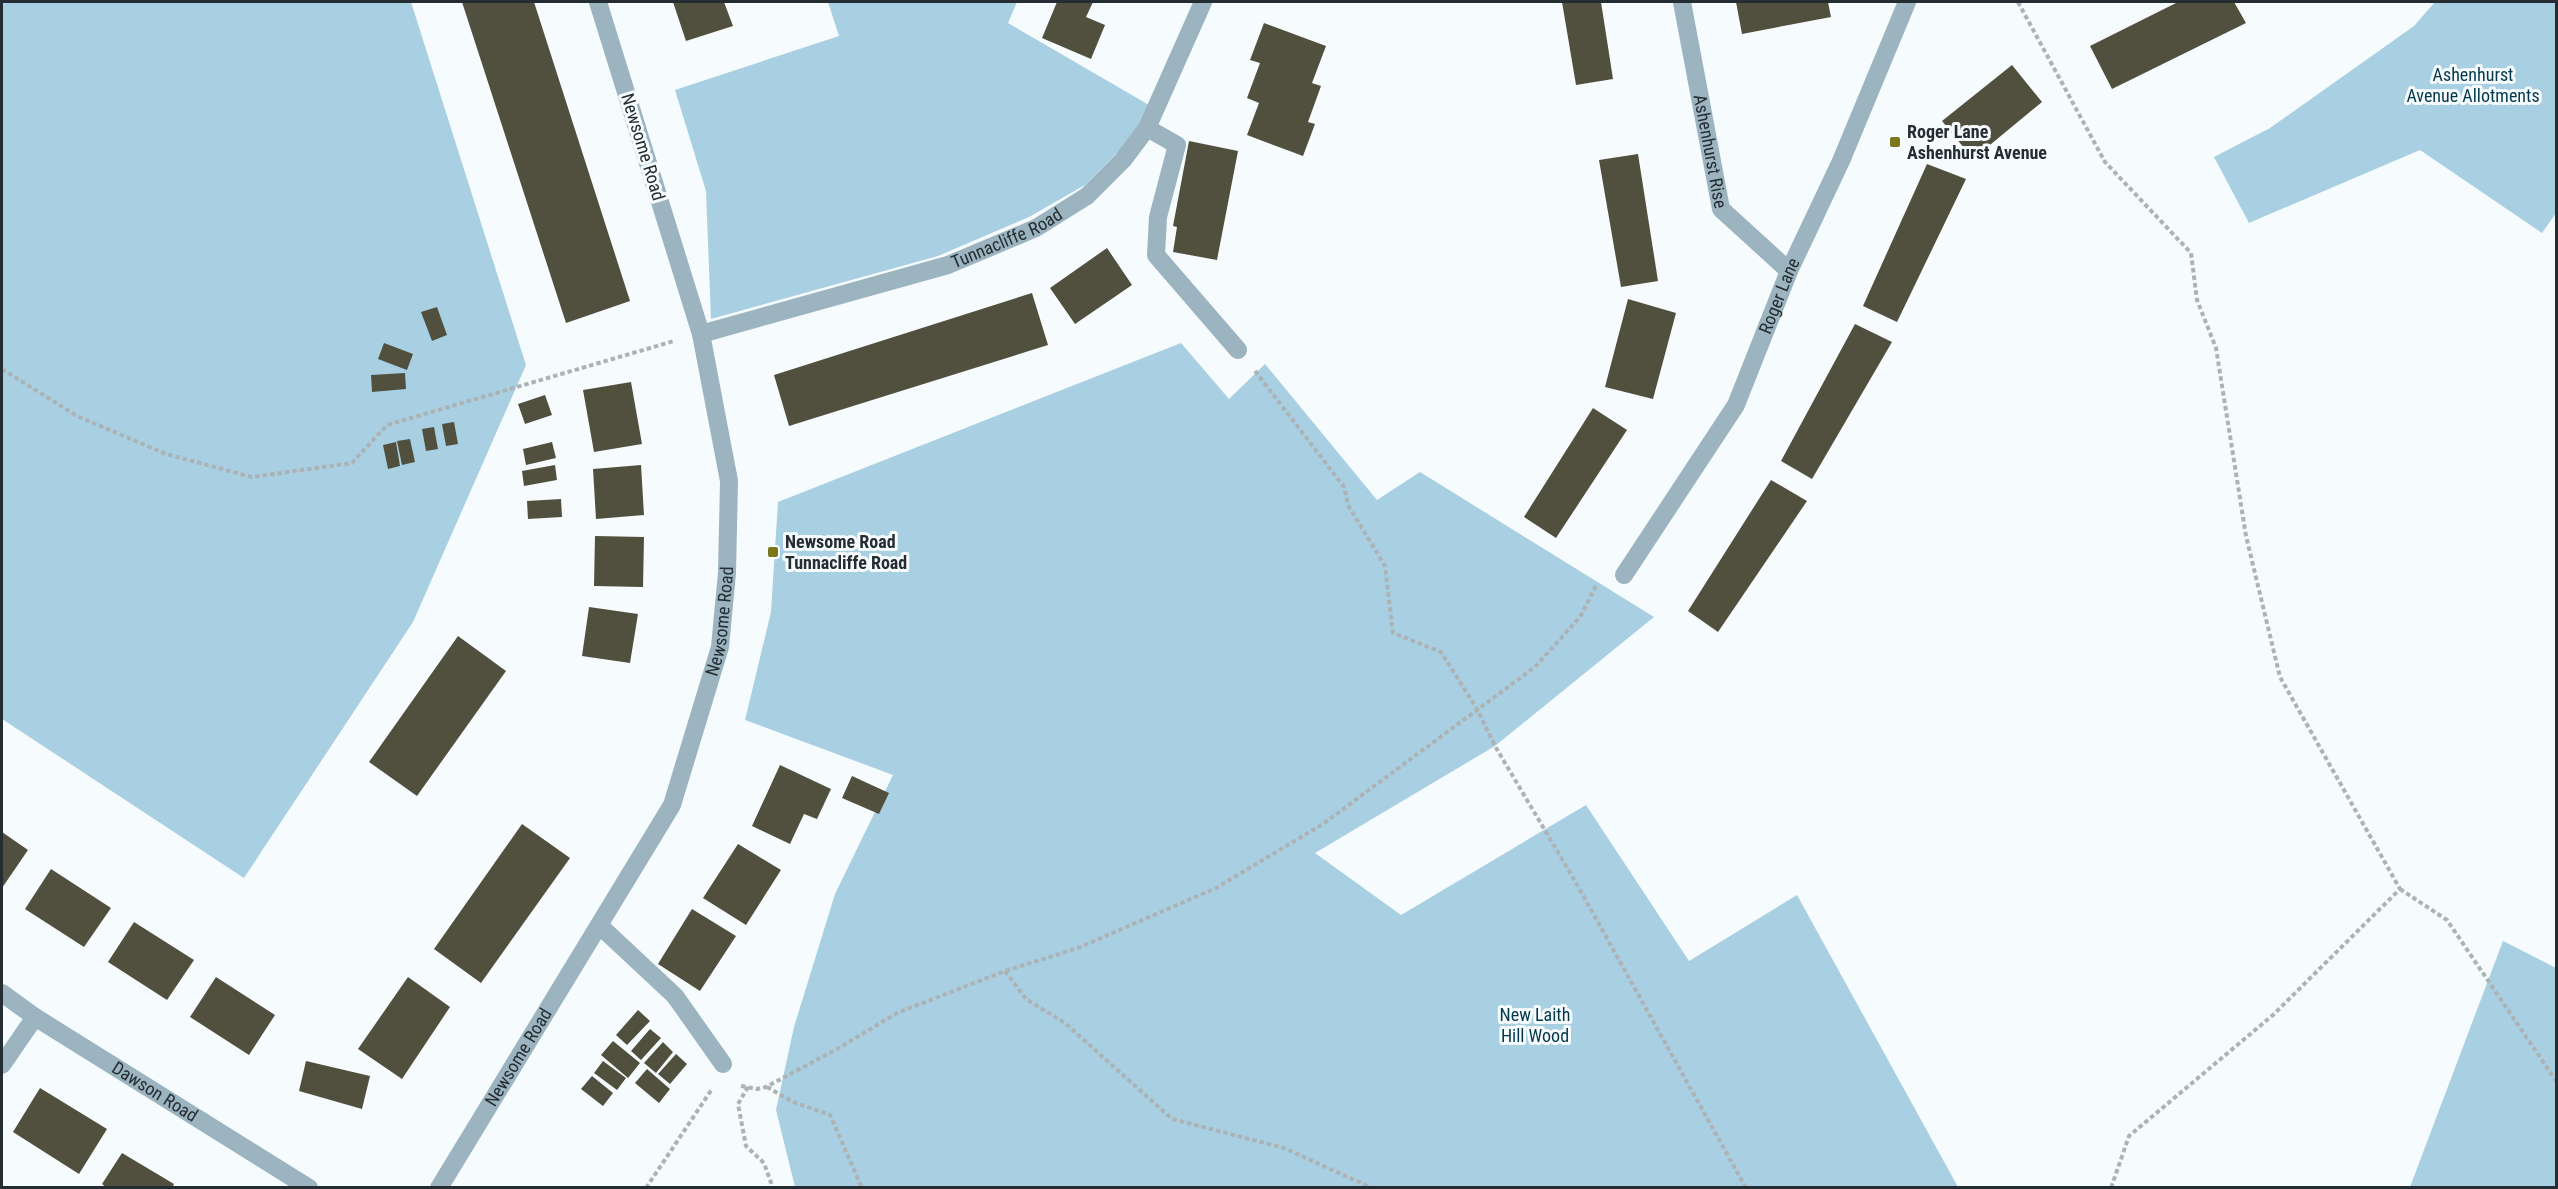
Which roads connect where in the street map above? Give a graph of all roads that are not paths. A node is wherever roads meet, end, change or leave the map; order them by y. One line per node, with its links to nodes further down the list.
1 (598, 2): 7 (street, Newsome Road)
2 (1203, 2): 5 (street, Tunnacliffe Road)
3 (1682, 2): 6 (street, Ashenhurst Rise)
4 (1907, 2): 6 (street, Roger Lane)
5 (1147, 128): 7 (street, Tunnacliffe Road); 8 (street)
6 (1789, 271): 9 (street, Roger Lane)
7 (701, 334): 10 (street, Newsome Road)
8 (1238, 350)
9 (1624, 575)
10 (600, 926): 13 (street); 16 (street, Newsome Road)
11 (2, 993): 12 (street, Dawson Road)
12 (35, 1017): 14 (street); 15 (street, Dawson Road)
13 (723, 1064)
14 (2, 1065)
15 (309, 1188)
16 (440, 1188)

